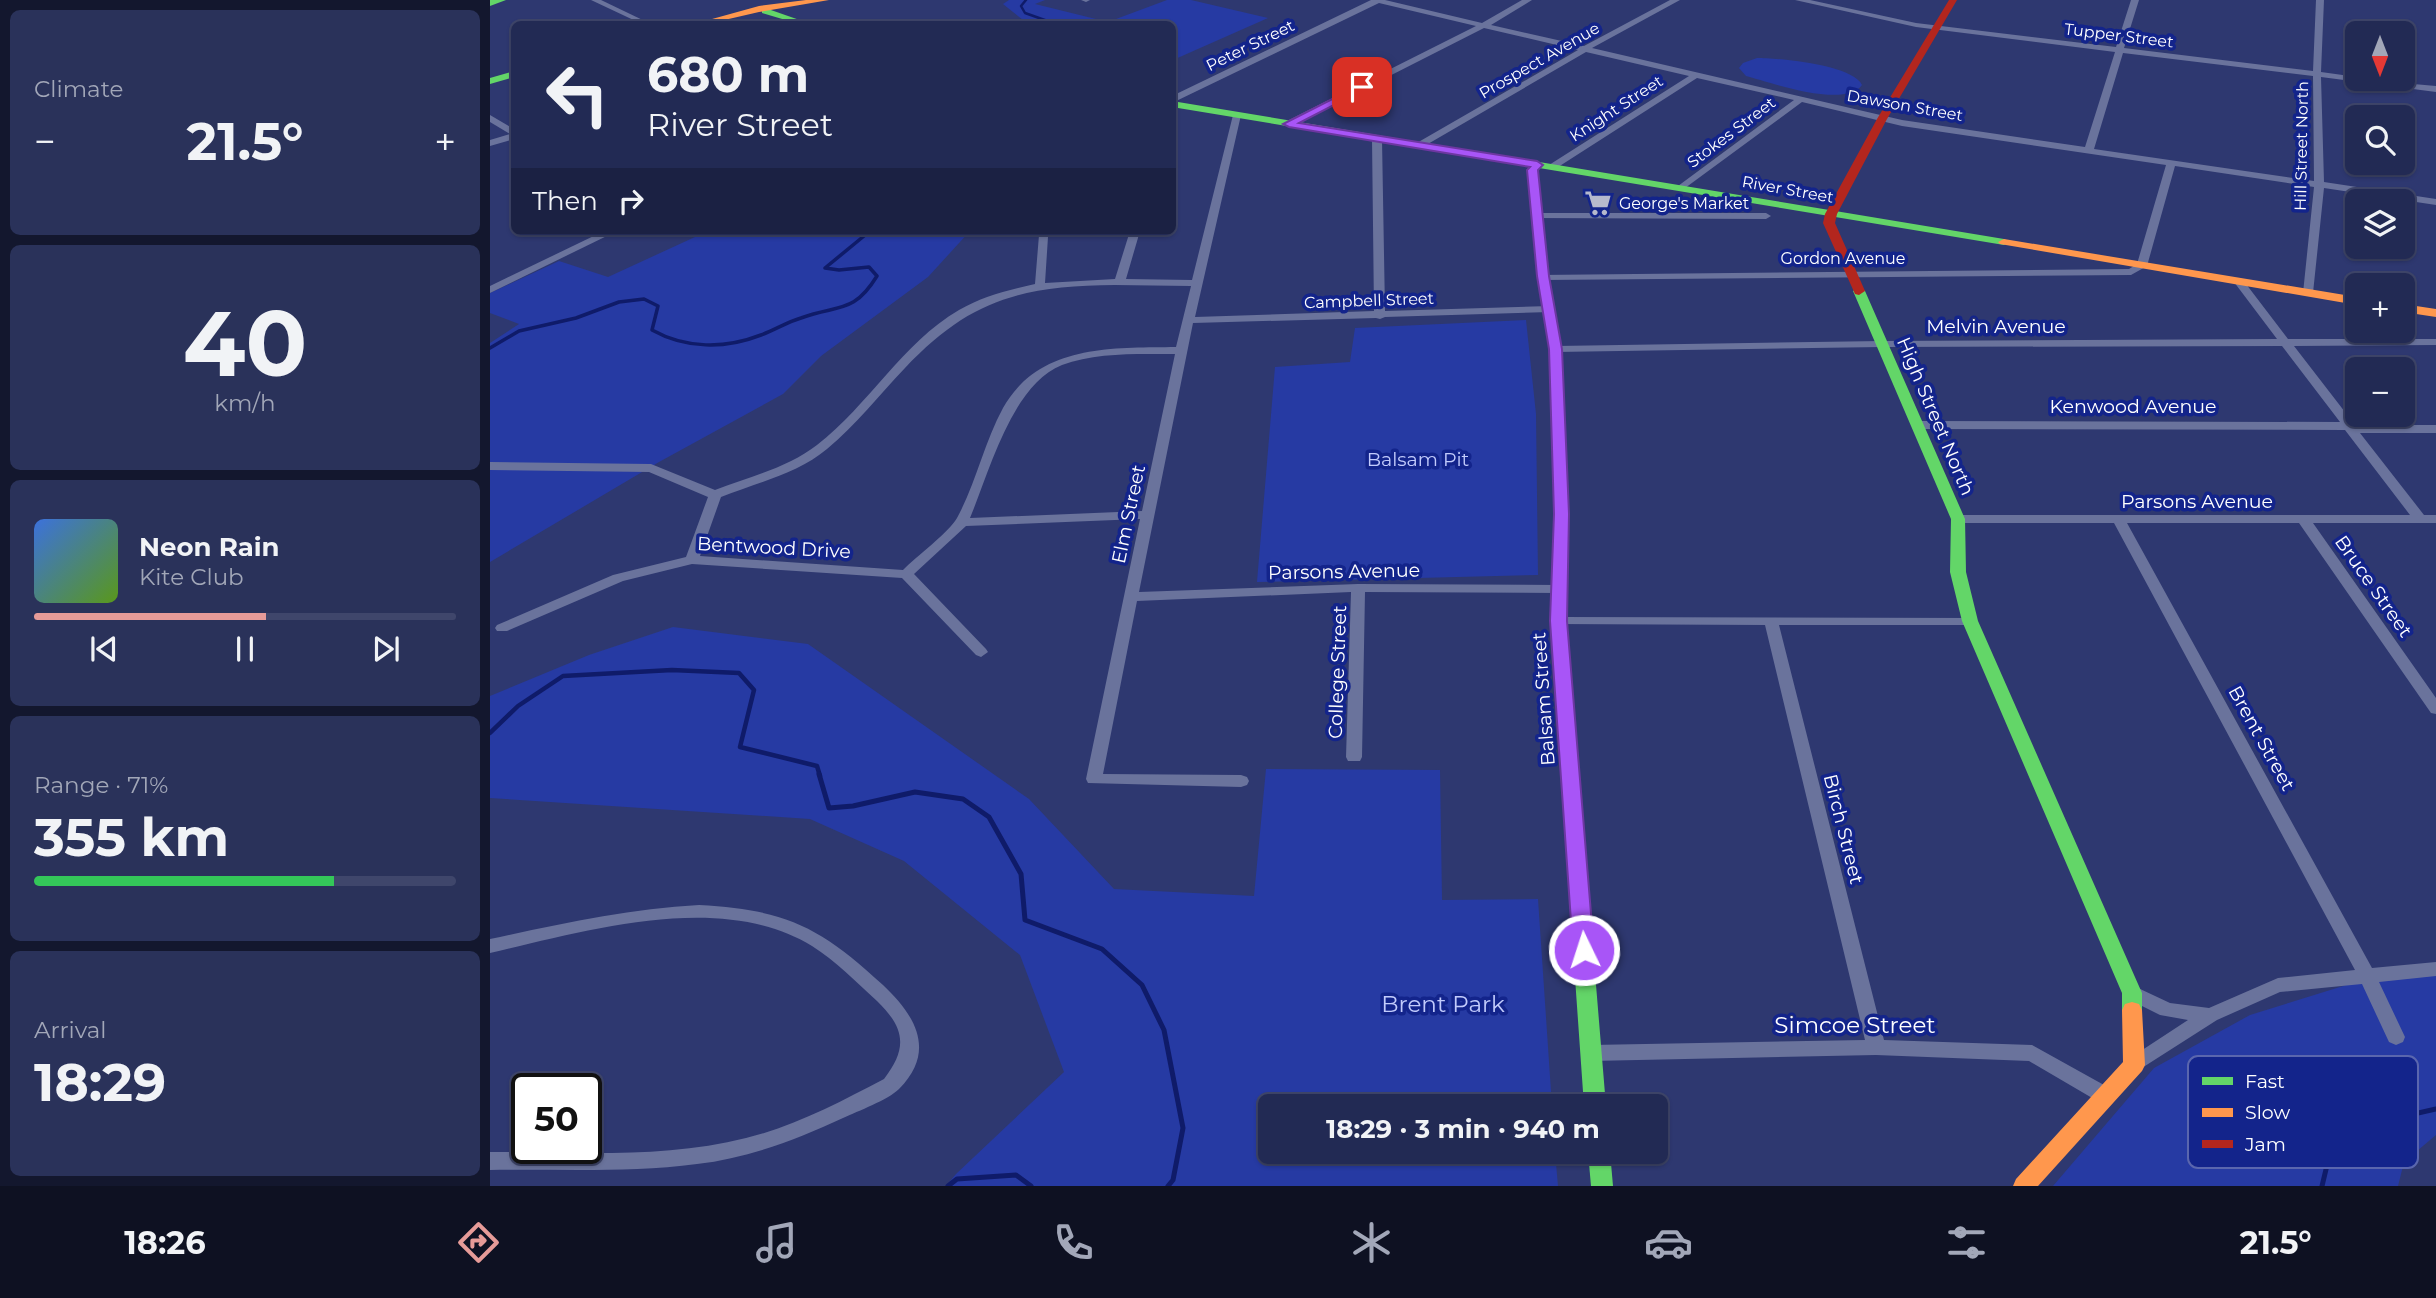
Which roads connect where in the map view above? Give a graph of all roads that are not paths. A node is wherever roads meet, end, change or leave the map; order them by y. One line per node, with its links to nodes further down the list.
1 (502, 0): 15 (main road)
2 (595, 0): 17 (street)
3 (738, 0): 16 (main road)
4 (825, 0): 16 (main road)
5 (832, 0): 20 (main road)
6 (1378, 0): 21 (street, Dawson Street); 30 (street, Peter Street)
7 (1528, 0): 21 (street)
8 (1539, 0): 21 (street)
9 (1675, 0): 23 (street, Prospect Avenue)
10 (1799, 0): 14 (street, Tupper Street)
11 (1953, 0): 22 (main road)
12 (2135, 0): 24 (street)
13 (2320, 0): 27 (street, Hill Street North)
14 (1823, 2): 22 (street, Tupper Street)
15 (490, 3)
16 (759, 9): 18 (main road); 19 (main road)
17 (640, 21)
18 (710, 21)
19 (795, 21)
20 (802, 21)
21 (1484, 25): 23 (street, Dawson Street); 36 (street)
22 (1938, 27): 24 (street, Tupper Street); 35 (main road)
23 (1585, 49): 26 (street, Dawson Street); 41 (street, Prospect Avenue)
24 (2121, 50): 27 (street, Tupper Street); 42 (street)
25 (511, 75): 28 (main road)
26 (1696, 75): 31 (street, Dawson Street); 44 (street, Knight Street)
27 (2317, 75): 29 (street, Tupper Street); 45 (street, Hill Street North)
28 (490, 80)
29 (2436, 89)
30 (1176, 100)
31 (1800, 100): 35 (street, Dawson Street); 46 (street, Stokes Street)
32 (1176, 103): 33 (main road, River Street)
33 (1237, 115): 36 (main road, River Street); 58 (street, Elm Street)
34 (490, 118): 37 (street)
35 (1882, 119): 42 (street, Dawson Street); 48 (main road)
36 (1289, 124): 39 (main road, River Street)
37 (511, 132)
38 (511, 135): 40 (street)
39 (1377, 139): 41 (main road, River Street); 67 (street)
40 (490, 143)
41 (1418, 146): 44 (main road, River Street)
42 (2089, 150): 43 (street, Dawson Street)
43 (2171, 163): 45 (street, Dawson Street); 54 (street)
44 (1545, 166): 46 (main road, River Street); 49 (main road, Balsam Street)
45 (2319, 186): 47 (street, Dawson Street); 62 (street, Hill Street North)
46 (1681, 188): 48 (main road, River Street)
47 (2436, 202)
48 (1831, 214): 54 (main road, River Street); 55 (main road, High Street North)
49 (1536, 216): 50 (street); 56 (main road, Balsam Street)
50 (1766, 216)
51 (604, 235): 61 (street)
52 (1134, 235): 59 (street)
53 (1043, 237): 60 (street)
54 (2141, 266): 55 (street, Gordon Avenue); 57 (main road, River Street)
55 (1849, 273): 56 (street, Gordon Avenue); 71 (main road, High Street North)
56 (1543, 276): 64 (main road, Balsam Street)
57 (2239, 282): 62 (main road, River Street); 69 (street)
58 (1198, 283): 59 (street); 68 (street, Elm Street)
59 (1119, 284): 60 (street)
60 (1040, 285): 78 (street)
61 (490, 290)
62 (2308, 293): 63 (main road, River Street)
63 (2345, 298)
64 (1550, 309): 67 (street, Campbell Street); 72 (main road, Balsam Street)
65 (2415, 310): 66 (main road)
66 (2436, 313)
67 (1380, 316): 68 (street, Campbell Street)
68 (1189, 320): 73 (street, Elm Street)
69 (2284, 342): 70 (street, Melvin Avenue); 71 (street, Melvin Avenue); 75 (street)
70 (2436, 342)
71 (1882, 344): 72 (street, Melvin Avenue); 74 (main road, High Street North)
72 (1556, 349): 89 (main road, Balsam Street)
73 (1181, 351): 79 (street, Elm Street); 85 (street)
74 (1917, 425): 75 (street, Kenwood Avenue); 80 (main road, High Street North)
75 (2351, 428): 76 (street, Kenwood Avenue); 81 (street)
76 (2436, 429)
77 (490, 466): 78 (street)
78 (715, 495): 86 (street)
79 (1147, 515): 85 (street); 90 (street, Elm Street)
80 (1958, 519): 83 (street, Parsons Avenue); 93 (main road, High Street North)
81 (2420, 519): 82 (street, Parsons Avenue); 84 (street, Parsons Avenue)
82 (2436, 519)
83 (2119, 520): 84 (street, Parsons Avenue); 101 (street, Brent Street)
84 (2304, 520): 96 (street, Bruce Street)
85 (962, 522): 87 (street)
86 (692, 560): 87 (street, Bentwood Drive); 94 (street, Bentwood Drive)
87 (906, 574): 95 (street)
88 (1358, 588): 89 (street, Parsons Avenue); 90 (street, Parsons Avenue); 97 (street, College Street)
89 (1558, 589): 91 (main road, Balsam Street)
90 (1131, 597): 98 (street, Elm Street)
91 (1559, 621): 92 (street); 106 (main road, Balsam Street)
92 (1771, 621): 93 (street); 105 (street, Birch Street)
93 (1970, 621): 102 (main road, High Street North)
94 (502, 628)
95 (981, 652)
96 (2436, 709)
97 (1354, 757)
98 (1241, 781)
99 (490, 946): 110 (street)
100 (2436, 970): 101 (street)
101 (2368, 977): 103 (street); 104 (street, Brent Street)
102 (2132, 993): 103 (street); 107 (main road, High Street North)
103 (2210, 1015): 107 (street)
104 (2396, 1037)
105 (1876, 1047): 106 (street, Simcoe Street); 109 (street, Simcoe Street)
106 (1591, 1053): 108 (main road, Balsam Street)
107 (2134, 1065): 109 (main road)
108 (1594, 1094)
109 (2106, 1096): 113 (main road)
110 (490, 1161)
111 (1600, 1164): 112 (main road)
112 (1602, 1186)
113 (2024, 1186)

